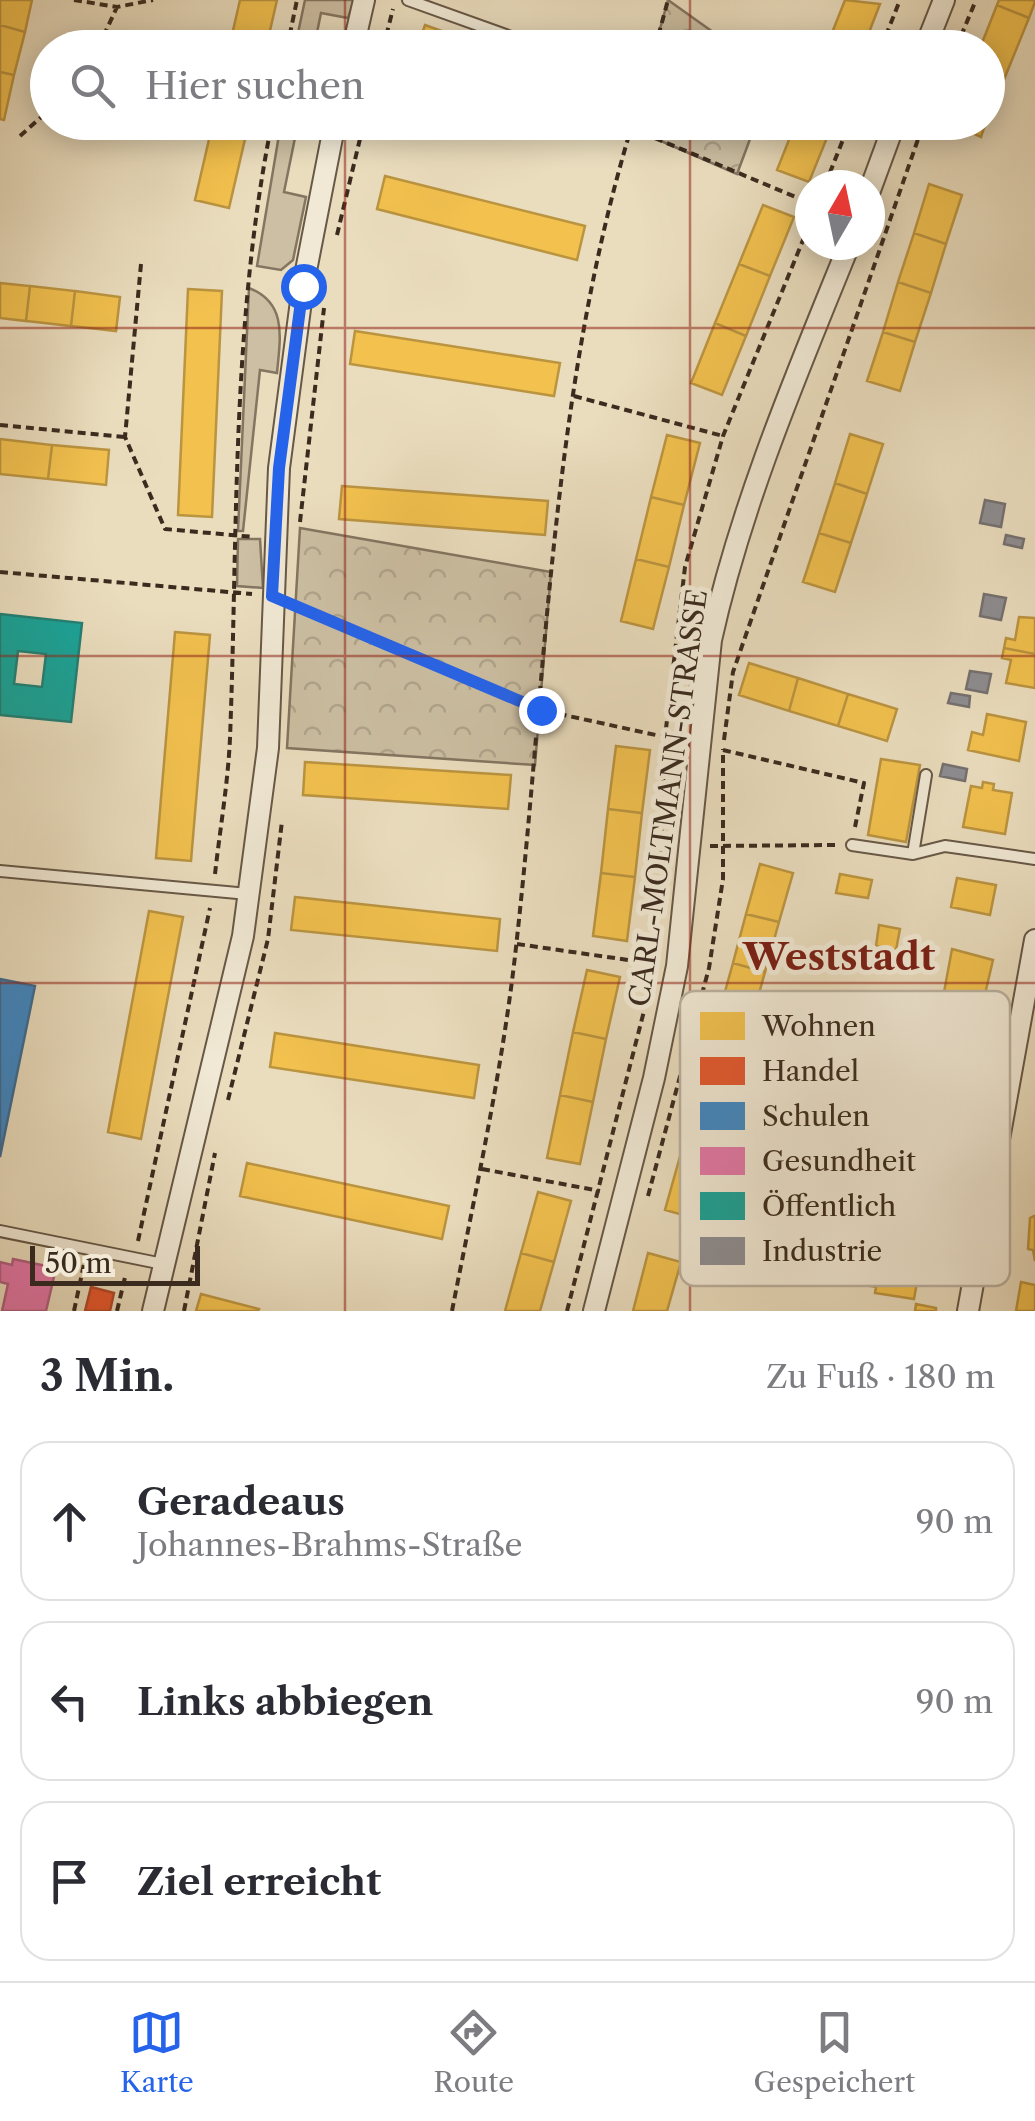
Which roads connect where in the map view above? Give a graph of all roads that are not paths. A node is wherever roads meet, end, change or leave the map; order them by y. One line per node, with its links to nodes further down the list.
1 (364, 0): 4 (street)
2 (408, 0): 5 (lane)
3 (944, 0): 6 (street)
4 (357, 30)
5 (492, 30)
6 (932, 30)
7 (331, 140): 16 (street)
8 (888, 140): 9 (street)
9 (877, 170)
10 (843, 260): 23 (street, CARL-MOLTMANN-STRASSE)
11 (926, 775): 13 (lane)
12 (852, 845): 13 (lane)
13 (913, 854): 14 (lane)
14 (1035, 859)
15 (0, 871): 16 (lane)
16 (248, 894): 20 (street)
17 (1035, 940): 18 (street)
18 (1010, 1078)
19 (0, 1231): 20 (lane)
20 (163, 1264): 22 (street)
21 (973, 1286): 24 (street)
22 (153, 1311)
23 (594, 1311)
24 (968, 1311)

